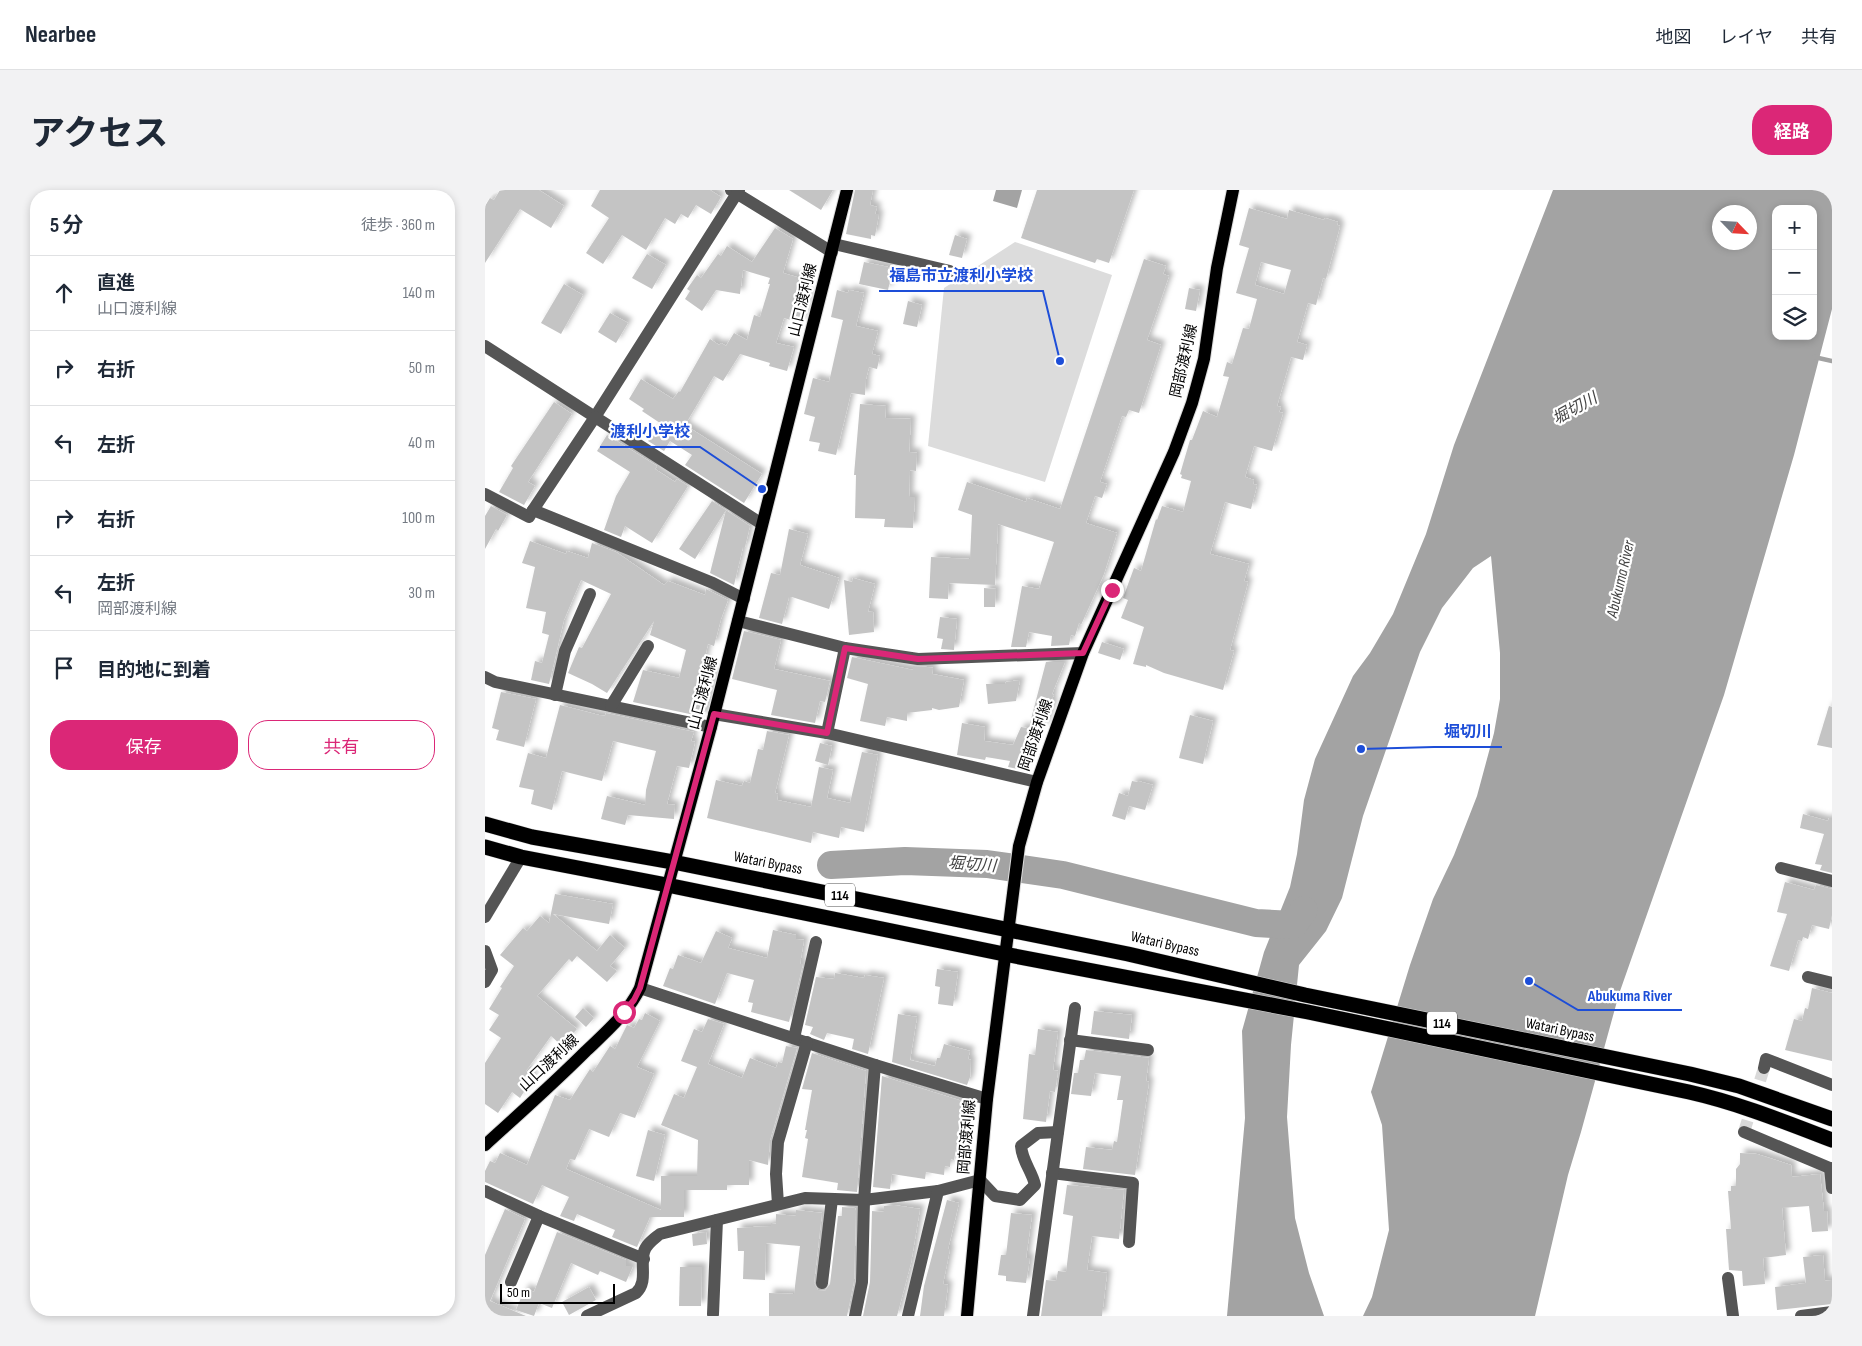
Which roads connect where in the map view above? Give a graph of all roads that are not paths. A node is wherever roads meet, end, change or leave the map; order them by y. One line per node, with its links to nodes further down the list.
1 (847, 190): 4 (main road, 山口渡利線)
2 (1233, 190): 16 (main road, 岡部渡利線)
3 (735, 191): 4 (street); 7 (street)
4 (833, 248): 5 (street); 10 (main road, 山口渡利線)
5 (950, 271)
6 (485, 346): 7 (street)
7 (595, 417): 9 (street); 10 (street)
8 (485, 494): 9 (street)
9 (533, 510): 12 (street)
10 (762, 524): 12 (main road, 山口渡利線)
11 (590, 594): 18 (street)
12 (743, 599): 13 (main road, 山口渡利線)
13 (738, 621): 15 (street); 20 (main road, 山口渡利線)
14 (648, 646): 19 (street)
15 (845, 648): 16 (street); 22 (street)
16 (1083, 653): 23 (main road, 岡部渡利線)
17 (485, 677): 18 (street)
18 (555, 694): 19 (street)
19 (611, 706): 21 (street)
20 (714, 714): 21 (main road, 山口渡利線); 22 (street)
21 (711, 727): 27 (main road, 山口渡利線)
22 (827, 733): 23 (street)
23 (1037, 782): 32 (main road, 岡部渡利線)
24 (485, 824): 27 (highway, Watari Bypass / 114)
25 (485, 847): 26 (highway, 114)
26 (521, 857): 30 (highway, 114); 31 (street)
27 (673, 862): 30 (main road, 山口渡利線); 32 (highway, Watari Bypass / 114)
28 (1781, 868): 29 (street)
29 (1832, 882)
30 (667, 885): 35 (highway, 114); 39 (main road, 山口渡利線)
31 (485, 917)
32 (1007, 929): 35 (main road, 岡部渡利線); 49 (highway, Watari Bypass / 114)
33 (816, 942): 41 (street)
34 (485, 951): 37 (street)
35 (1004, 954): 48 (main road, 岡部渡利線); 52 (highway, 114)
36 (1808, 977): 38 (street)
37 (485, 982)
38 (1832, 983)
39 (640, 988): 41 (street); 53 (main road, 山口渡利線)
40 (1075, 1008): 42 (street)
41 (793, 1038): 43 (street)
42 (1070, 1040): 44 (street); 50 (street)
43 (807, 1042): 45 (street); 62 (street)
44 (1148, 1050)
45 (875, 1065): 48 (street); 61 (street)
46 (1764, 1068): 47 (street)
47 (1832, 1085)
48 (987, 1100): 56 (main road, 岡部渡利線)
49 (1832, 1119)
50 (1058, 1132): 55 (street); 56 (street)
51 (1744, 1132): 54 (street)
52 (1832, 1140)
53 (485, 1145)
54 (1831, 1169): 57 (street)
55 (1052, 1173): 65 (street); 76 (street)
56 (980, 1180): 59 (street); 75 (main road, 岡部渡利線)
57 (1832, 1188)
58 (485, 1191): 63 (street)
59 (938, 1191): 61 (street); 74 (street)
60 (832, 1199): 61 (street); 62 (street); 69 (street)
61 (864, 1200): 73 (street)
62 (778, 1204): 64 (street)
63 (539, 1216): 66 (street); 68 (street)
64 (717, 1220): 66 (street); 71 (street)
65 (1129, 1242)
66 (644, 1259): 72 (street)
67 (1728, 1278): 77 (street)
68 (511, 1282)
69 (822, 1283)
70 (1832, 1312): 78 (street)
71 (713, 1314)
72 (587, 1316)
73 (855, 1316)
74 (908, 1316)
75 (967, 1316)
76 (1033, 1316)
77 (1733, 1316)
78 (1801, 1316)

